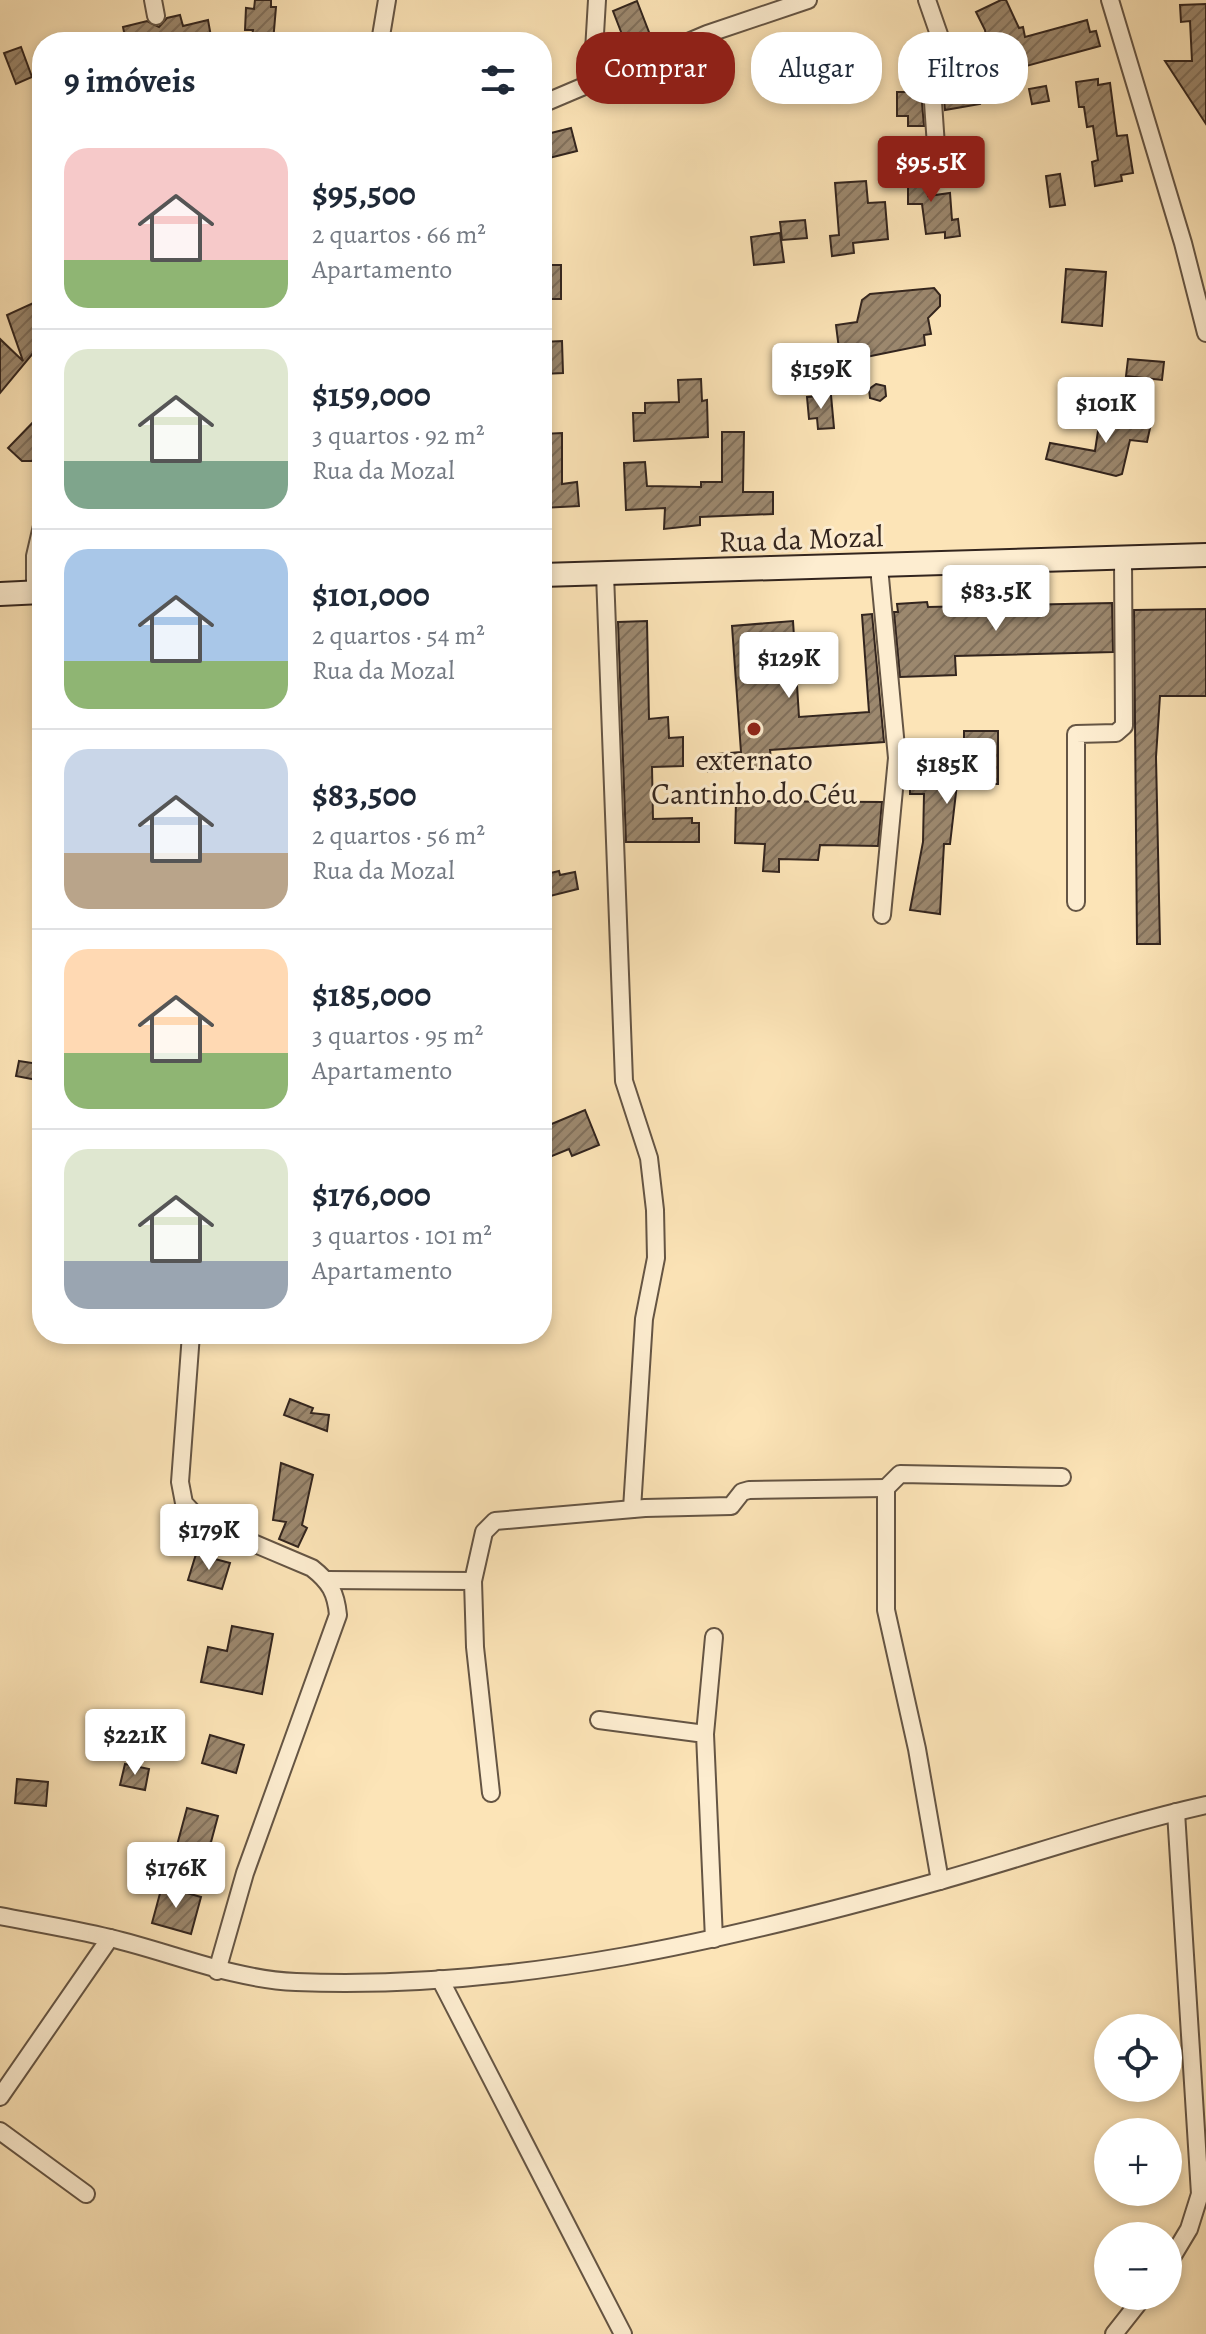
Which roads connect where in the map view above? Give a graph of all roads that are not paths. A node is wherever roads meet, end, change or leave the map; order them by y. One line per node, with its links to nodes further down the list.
1 (387, 0): 6 (street)
2 (597, 0): 7 (street)
3 (808, 0): 8 (street)
4 (927, 0): 11 (street)
5 (1110, 0): 12 (street)
6 (382, 32)
7 (595, 32)
8 (713, 32)
9 (576, 91): 10 (street)
10 (552, 100)
11 (900, 146)
12 (1206, 333)
13 (1206, 555): 14 (main road, Rua da Mozal)
14 (1123, 559): 15 (main road, Rua da Mozal); 20 (street)
15 (879, 567): 16 (main road, Rua da Mozal); 21 (street)
16 (605, 574): 17 (main road, Rua da Mozal); 25 (street)
17 (552, 575)
18 (32, 592): 19 (main road)
19 (0, 594)
20 (1076, 902)
21 (882, 915)
22 (190, 1344): 26 (street)
23 (1062, 1477): 24 (street)
24 (886, 1488): 25 (street); 34 (street)
25 (632, 1509): 27 (street)
26 (327, 1580): 27 (street); 38 (street)
27 (473, 1581): 31 (street)
28 (714, 1637): 30 (street)
29 (599, 1720): 30 (street)
30 (705, 1734): 37 (street)
31 (491, 1793)
32 (1206, 1805): 33 (street)
33 (1176, 1812): 34 (street); 43 (street)
34 (940, 1881): 37 (street)
35 (0, 1916): 36 (street)
36 (110, 1938): 38 (street); 40 (street)
37 (714, 1939): 39 (street)
38 (217, 1971): 39 (street)
39 (440, 1979): 45 (street)
40 (0, 2097)
41 (0, 2131): 42 (street)
42 (86, 2194)
43 (1182, 2241)
44 (1133, 2310): 46 (street)
45 (623, 2334)
46 (1114, 2334)

